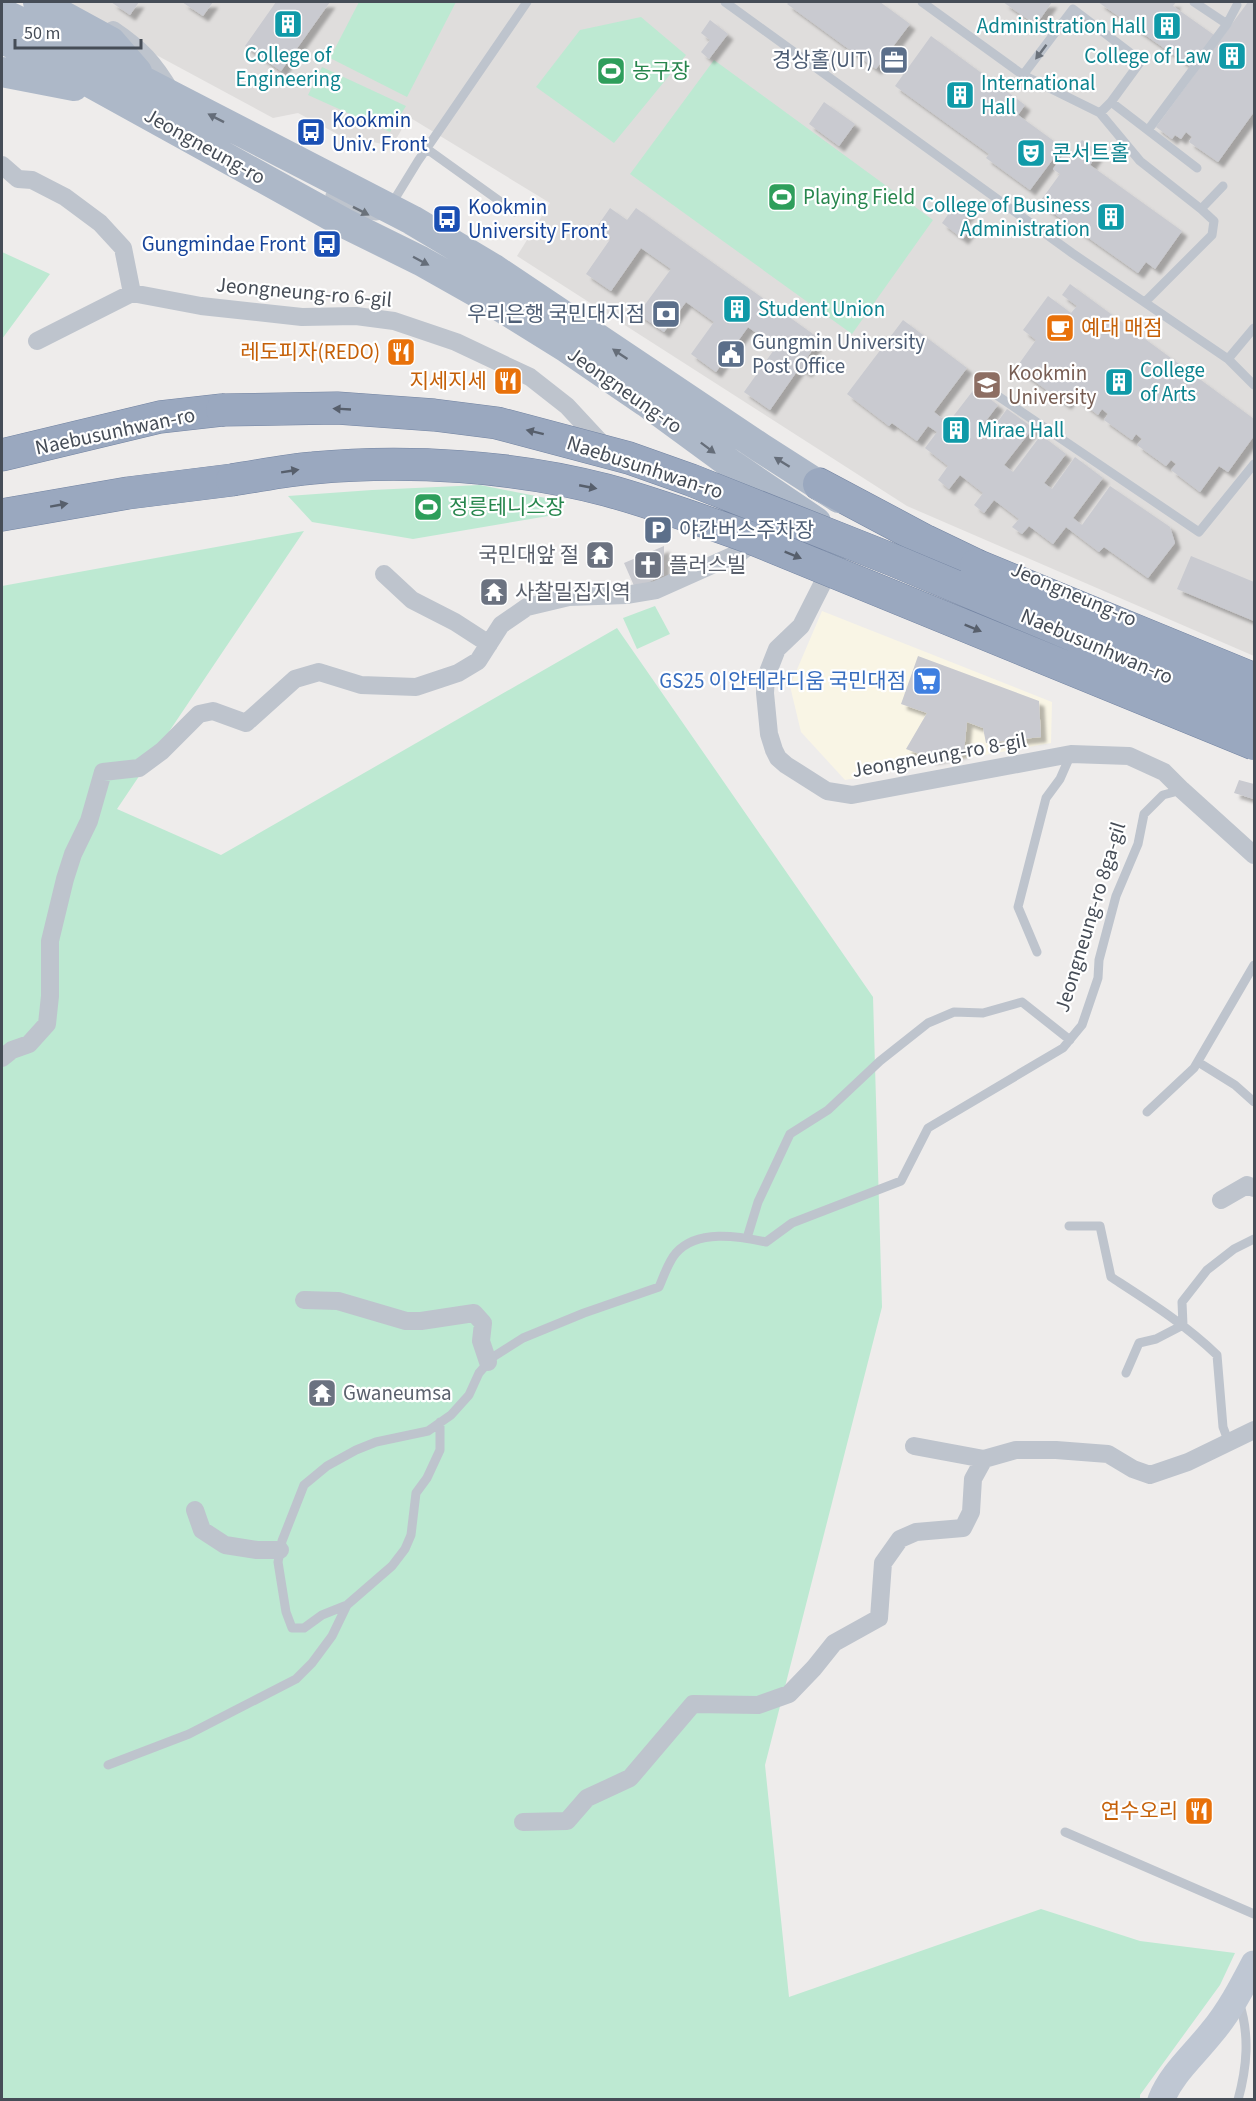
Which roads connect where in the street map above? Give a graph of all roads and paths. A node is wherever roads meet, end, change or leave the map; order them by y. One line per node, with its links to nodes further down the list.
1 (38, 2): 13 (main road)
2 (66, 2): 15 (street, Jeongneung-ro)
3 (526, 2): 20 (lane)
4 (725, 2): 29 (lane)
5 (922, 2): 12 (lane)
6 (1194, 2): 9 (lane)
7 (1237, 5): 9 (lane)
8 (2, 13): 13 (main road, Jeongneung-ro)
9 (1227, 24): 18 (lane)
10 (2, 39): 14 (main road, Jeongneung-ro)
11 (2, 72): 14 (main road)
12 (1023, 75): 16 (lane, one-way to 12); 17 (lane)
13 (144, 82): 15 (main road, Jeongneung-ro)
14 (106, 91): 19 (main road, Jeongneung-ro)
15 (173, 96): 24 (main road, Jeongneung-ro, one-way to 15)
16 (1111, 102): 17 (lane); 18 (lane)
17 (1100, 113): 26 (lane)
18 (1148, 130): 22 (lane)
19 (199, 143): 24 (main road); 40 (main road, Jeongneung-ro, one-way to 40)
20 (426, 149): 25 (lane); 27 (lane)
21 (2, 165): 28 (street)
22 (1197, 168)
23 (1223, 186): 26 (lane)
24 (338, 190): 25 (main road, Jeongneung-ro)
25 (389, 207): 37 (main road, Jeongneung-ro, one-way to 25)
26 (1202, 209): 29 (lane)
27 (515, 212)
28 (132, 293): 31 (street); 39 (street, Jeongneung-ro 6-gil)
29 (1145, 302): 32 (lane)
30 (1254, 328): 32 (lane)
31 (37, 341)
32 (1228, 360): 33 (lane)
33 (1254, 385)
34 (989, 390): 36 (lane)
35 (2, 455): 47 (highway, Naebusunhwan-ro, one-way to 35, bridge)
36 (1254, 464)
37 (819, 484): 42 (main road, Jeongneung-ro); 43 (main road, Jeongneung-ro); 46 (highway, bridge)
38 (2, 515): 50 (highway, Naebusunhwan-ro, one-way to 50, bridge)
39 (774, 525): 40 (street, Jeongneung-ro 6-gil); 44 (street)
40 (844, 542): 45 (main road, Jeongneung-ro); 51 (street, Jeongneung-ro 8-gil)
41 (384, 573): 44 (street)
42 (1049, 604): 43 (main road, Jeongneung-ro); 46 (main road, Jeongneung-ro)
43 (1164, 632): 46 (main road, Jeongneung-ro)
44 (489, 644): 57 (street)
45 (1063, 644): 48 (main road, Jeongneung-ro); 49 (highway)
46 (1250, 671)
47 (1254, 711)
48 (1254, 725)
49 (1254, 737)
50 (1254, 744)
51 (1071, 754): 52 (street, Jeongneung-ro 8-gil); 54 (lane)
52 (1182, 790): 53 (street, Jeongneung-ro 8-gil); 56 (lane, Jeongneung-ro 8ga-gil)
53 (1254, 855)
54 (1037, 952)
55 (1254, 965): 58 (lane)
56 (1070, 1040): 64 (lane, Jeongneung-ro 8ga-gil); 64 (lane, Jeongneung-ro 8ga-gil)
57 (2, 1058)
58 (1198, 1062): 59 (lane); 60 (lane)
59 (1254, 1102)
60 (1147, 1112)
61 (1254, 1188): 62 (street)
62 (1221, 1200)
63 (1069, 1226): 67 (lane)
64 (747, 1238): 68 (lane, Jeongneung-ro 8ga-gil)
65 (1254, 1239): 67 (lane)
66 (304, 1300): 68 (street)
67 (1183, 1325): 69 (lane); 72 (lane)
68 (488, 1362): 70 (lane, Jeongneung-ro 8ga-gil)
69 (1126, 1373)
70 (440, 1422): 76 (lane, Jeongneung-ro 8ga-gil); 77 (lane)
71 (1254, 1430): 72 (street)
72 (1229, 1443): 74 (street)
73 (914, 1446): 74 (street)
74 (984, 1459): 79 (street)
75 (195, 1510): 76 (street)
76 (280, 1550): 77 (lane, Jeongneung-ro 8ga-gil)
77 (347, 1605): 78 (lane)
78 (108, 1765)
79 (523, 1822)
80 (1065, 1832): 81 (lane)
81 (1254, 1914)
82 (1254, 1964): 83 (main road)
83 (1237, 1996): 84 (lane); 85 (main road)
84 (1250, 2064): 86 (lane)
85 (1161, 2100)
86 (1238, 2100)

